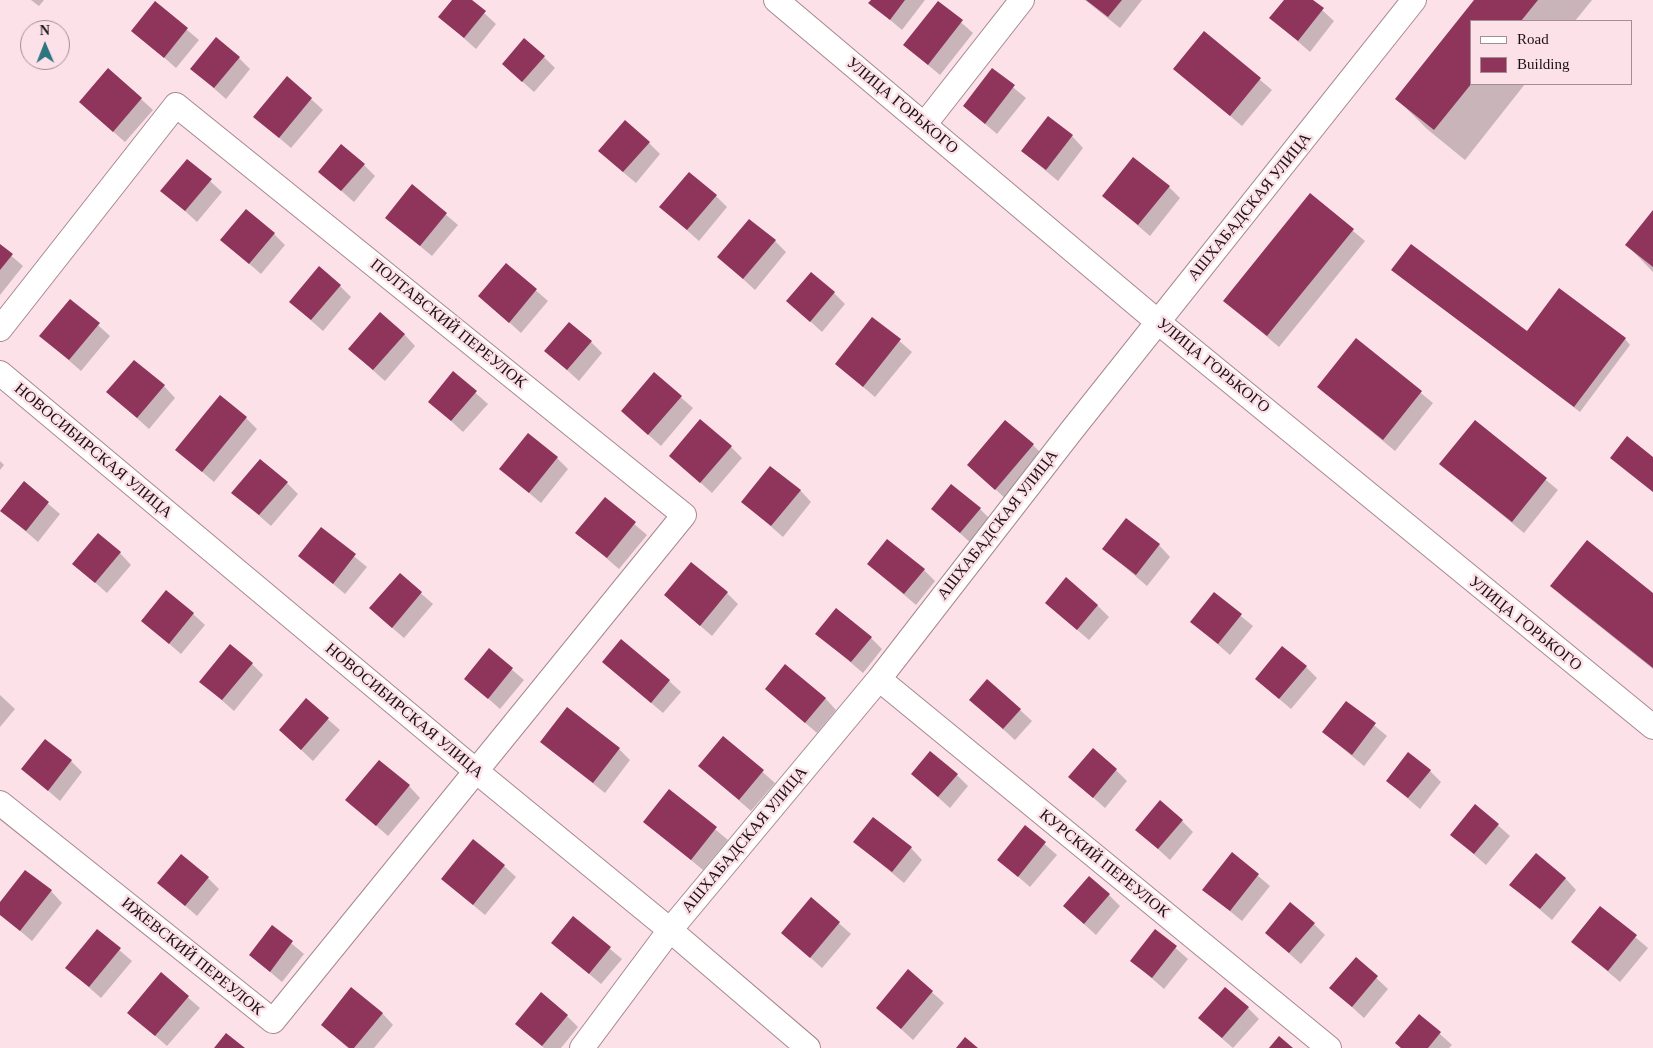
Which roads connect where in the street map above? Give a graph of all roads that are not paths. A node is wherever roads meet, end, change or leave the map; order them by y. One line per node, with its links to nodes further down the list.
1 (776, 0): 4 (street, УЛИЦА ГОРЬКОГО)
2 (1022, 0): 4 (street)
3 (1414, 0): 5 (street, АШХАБАДСКАЯ УЛИЦА)
4 (924, 125): 5 (street, УЛИЦА ГОРЬКОГО)
5 (1158, 322): 8 (street, АШХАБАДСКАЯ УЛИЦА); 9 (street, УЛИЦА ГОРЬКОГО)
6 (0, 329): 10 (street, ПОЛТАВСКИЙ ПЕРЕУЛОК)
7 (0, 373): 10 (street, НОВОСИБИРСКАЯ УЛИЦА)
8 (879, 679): 12 (street, АШХАБАДСКАЯ УЛИЦА); 15 (street, КУРСКИЙ ПЕРЕУЛОК)
9 (1653, 727)
10 (476, 770): 11 (street, ИЖЕВСКИЙ ПЕРЕУЛОК); 12 (street, НОВОСИБИРСКАЯ УЛИЦА)
11 (0, 803)
12 (670, 930): 13 (street, АШХАБАДСКАЯ УЛИЦА); 14 (street, НОВОСИБИРСКАЯ УЛИЦА)
13 (582, 1048)
14 (808, 1048)
15 (1329, 1048)

